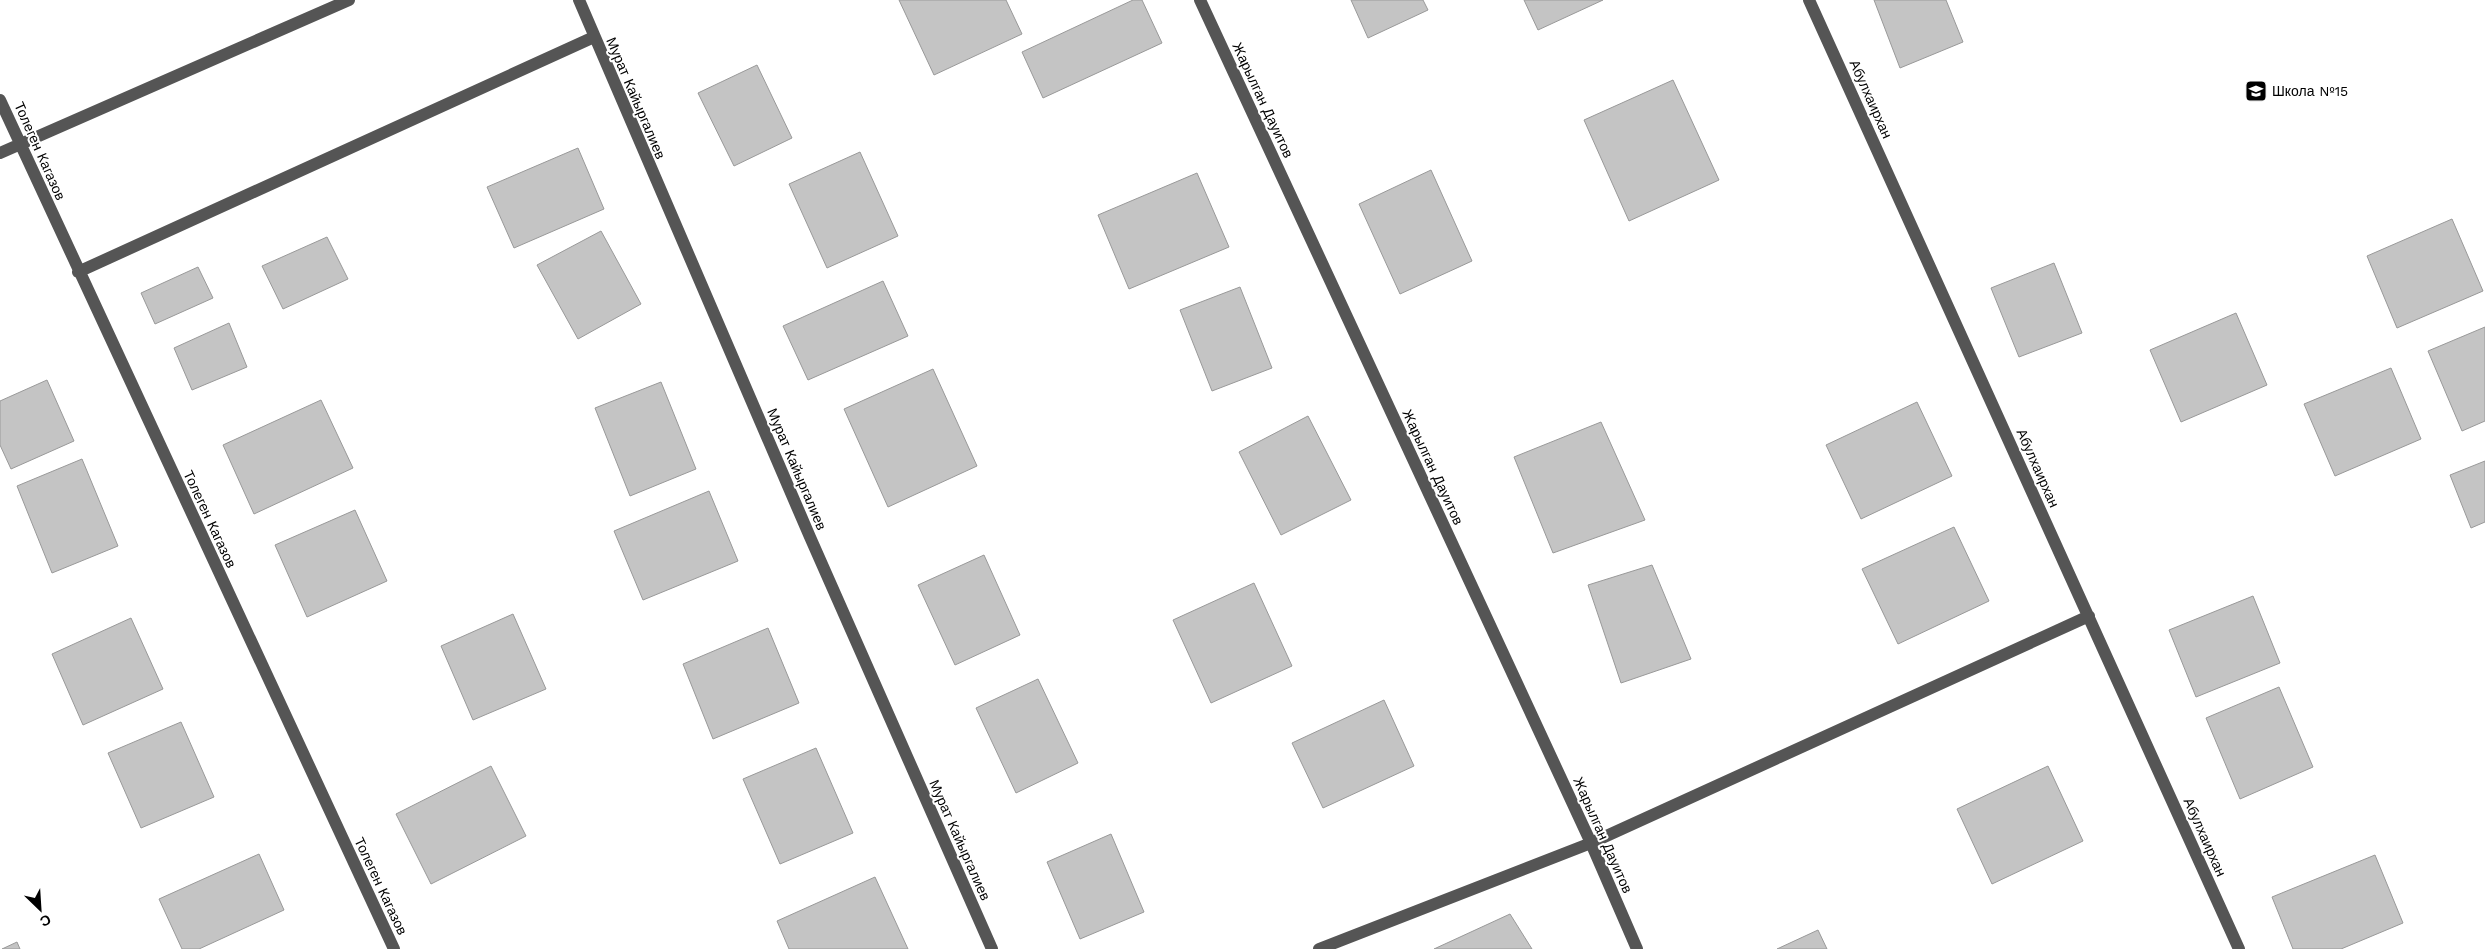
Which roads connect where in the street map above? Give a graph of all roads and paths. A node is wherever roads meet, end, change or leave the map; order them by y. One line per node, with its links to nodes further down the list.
1 (349, 0): 7 (street)
2 (579, 0): 5 (street, Мурат Кайыргалиев)
3 (1200, 0): 11 (street, Жарылган Дауитов)
4 (1810, 0): 10 (street, Абулхаирхан)
5 (594, 37): 9 (street); 13 (street, Мурат Кайыргалиев)
6 (0, 100): 7 (street, Толеген Кагазов)
7 (19, 145): 8 (street); 9 (street, Толеген Кагазов)
8 (0, 153)
9 (78, 272): 12 (street, Толеген Кагазов)
10 (2088, 616): 11 (street); 16 (street, Абулхаирхан)
11 (1591, 843): 14 (street); 15 (street, Жарылган Дауитов)
12 (394, 949)
13 (992, 949)
14 (1319, 949)
15 (1636, 949)
16 (2239, 949)

